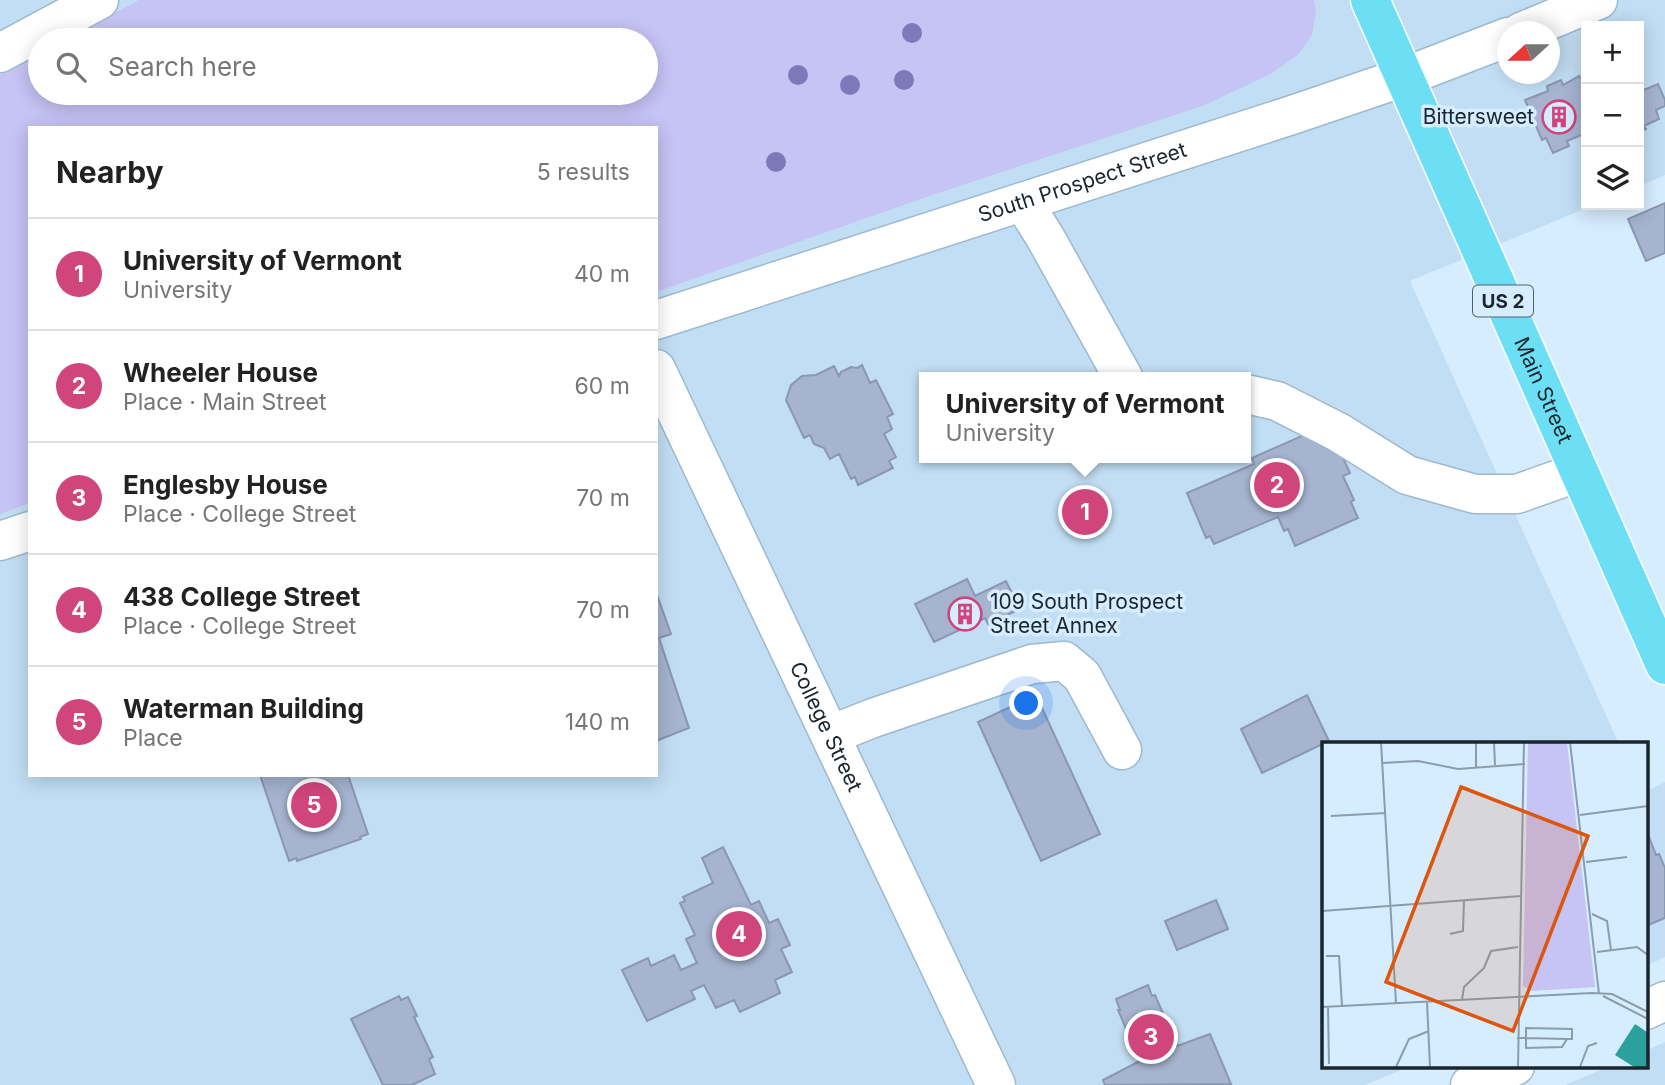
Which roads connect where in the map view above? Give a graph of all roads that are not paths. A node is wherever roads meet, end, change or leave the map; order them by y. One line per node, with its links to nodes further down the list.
1 (99, 0): 5 (street)
2 (1370, 0): 9 (main road, Main Street / US 2)
3 (1598, 0): 4 (street)
4 (1547, 21)
5 (47, 28)
6 (28, 38): 8 (street)
7 (1497, 41): 9 (street, South Prospect Street)
8 (0, 53)
9 (1404, 77): 10 (street, South Prospect Street); 15 (main road, Main Street / US 2)
10 (1023, 202): 11 (street, South Prospect Street); 12 (street)
11 (658, 319)
12 (1120, 372)
13 (658, 373): 19 (street, College Street)
14 (1251, 395): 15 (street)
15 (1579, 471): 18 (main road, Main Street / US 2)
16 (28, 532): 17 (street)
17 (0, 541)
18 (1665, 666)
19 (830, 735): 20 (street); 24 (street, College Street)
20 (1122, 750)
21 (1665, 1002): 22 (street)
22 (1648, 1009)
23 (1510, 1068): 25 (street)
24 (996, 1085)
25 (1470, 1085)

